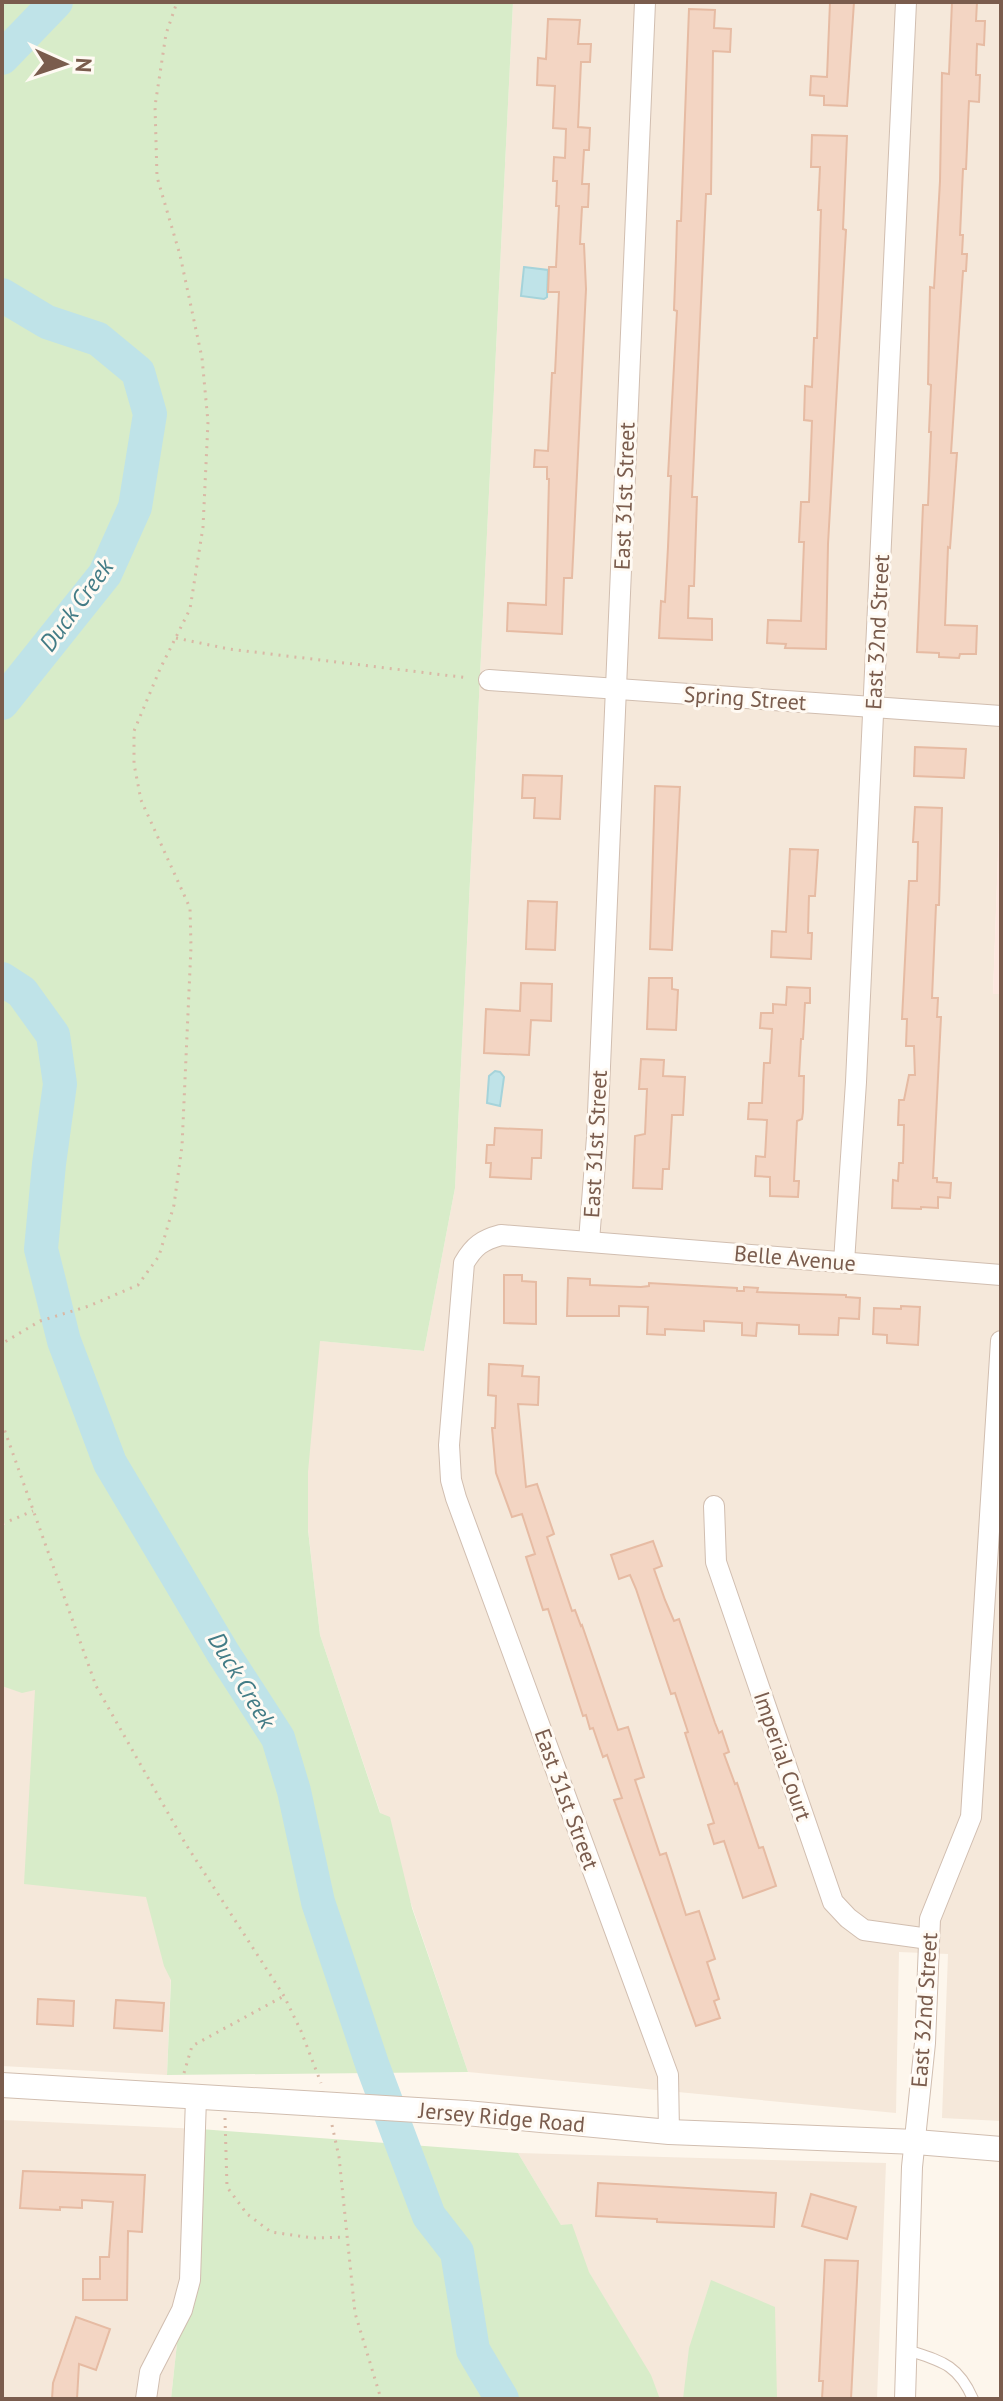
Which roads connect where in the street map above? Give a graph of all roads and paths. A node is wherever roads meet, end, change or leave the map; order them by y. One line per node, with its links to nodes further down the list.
1 (177, 2): 4 (path)
2 (645, 2): 6 (street, East 31st Street)
3 (906, 2): 7 (street, East 32nd Street)
4 (176, 638): 5 (path); 13 (path)
5 (489, 680): 6 (street, Spring Street)
6 (616, 689): 7 (street, Spring Street); 9 (street, East 31st Street)
7 (873, 707): 8 (street, Spring Street); 10 (street, East 32nd Street)
8 (1001, 716)
9 (589, 1241): 10 (street, Belle Avenue); 24 (street, East 31st Street)
10 (844, 1262): 11 (street, Belle Avenue)
11 (1001, 1275)
12 (1001, 1341): 18 (street, East 32nd Street)
13 (2, 1348)
14 (2, 1423): 16 (path)
15 (714, 1506): 18 (street, Imperial Court)
16 (33, 1511): 17 (path); 19 (path)
17 (2, 1522)
18 (929, 1939): 25 (street, East 32nd Street)
19 (284, 1996): 21 (path); 23 (path)
20 (2, 2085): 21 (street, Jersey Ridge Road)
21 (190, 2097): 22 (street, Jersey Ridge Road); 29 (street)
22 (224, 2099): 23 (street, Jersey Ridge Road); 27 (path)
23 (324, 2103): 24 (street, Jersey Ridge Road, bridge); 27 (path)
24 (669, 2132): 25 (street, Jersey Ridge Road)
25 (916, 2142): 26 (street, Jersey Ridge Road); 28 (street, East 32nd Street)
26 (1001, 2149)
27 (346, 2237): 30 (path)
28 (907, 2350): 31 (street, East 32nd Street); 32 (lane)
29 (146, 2399)
30 (381, 2399)
31 (905, 2399)
32 (973, 2399)

